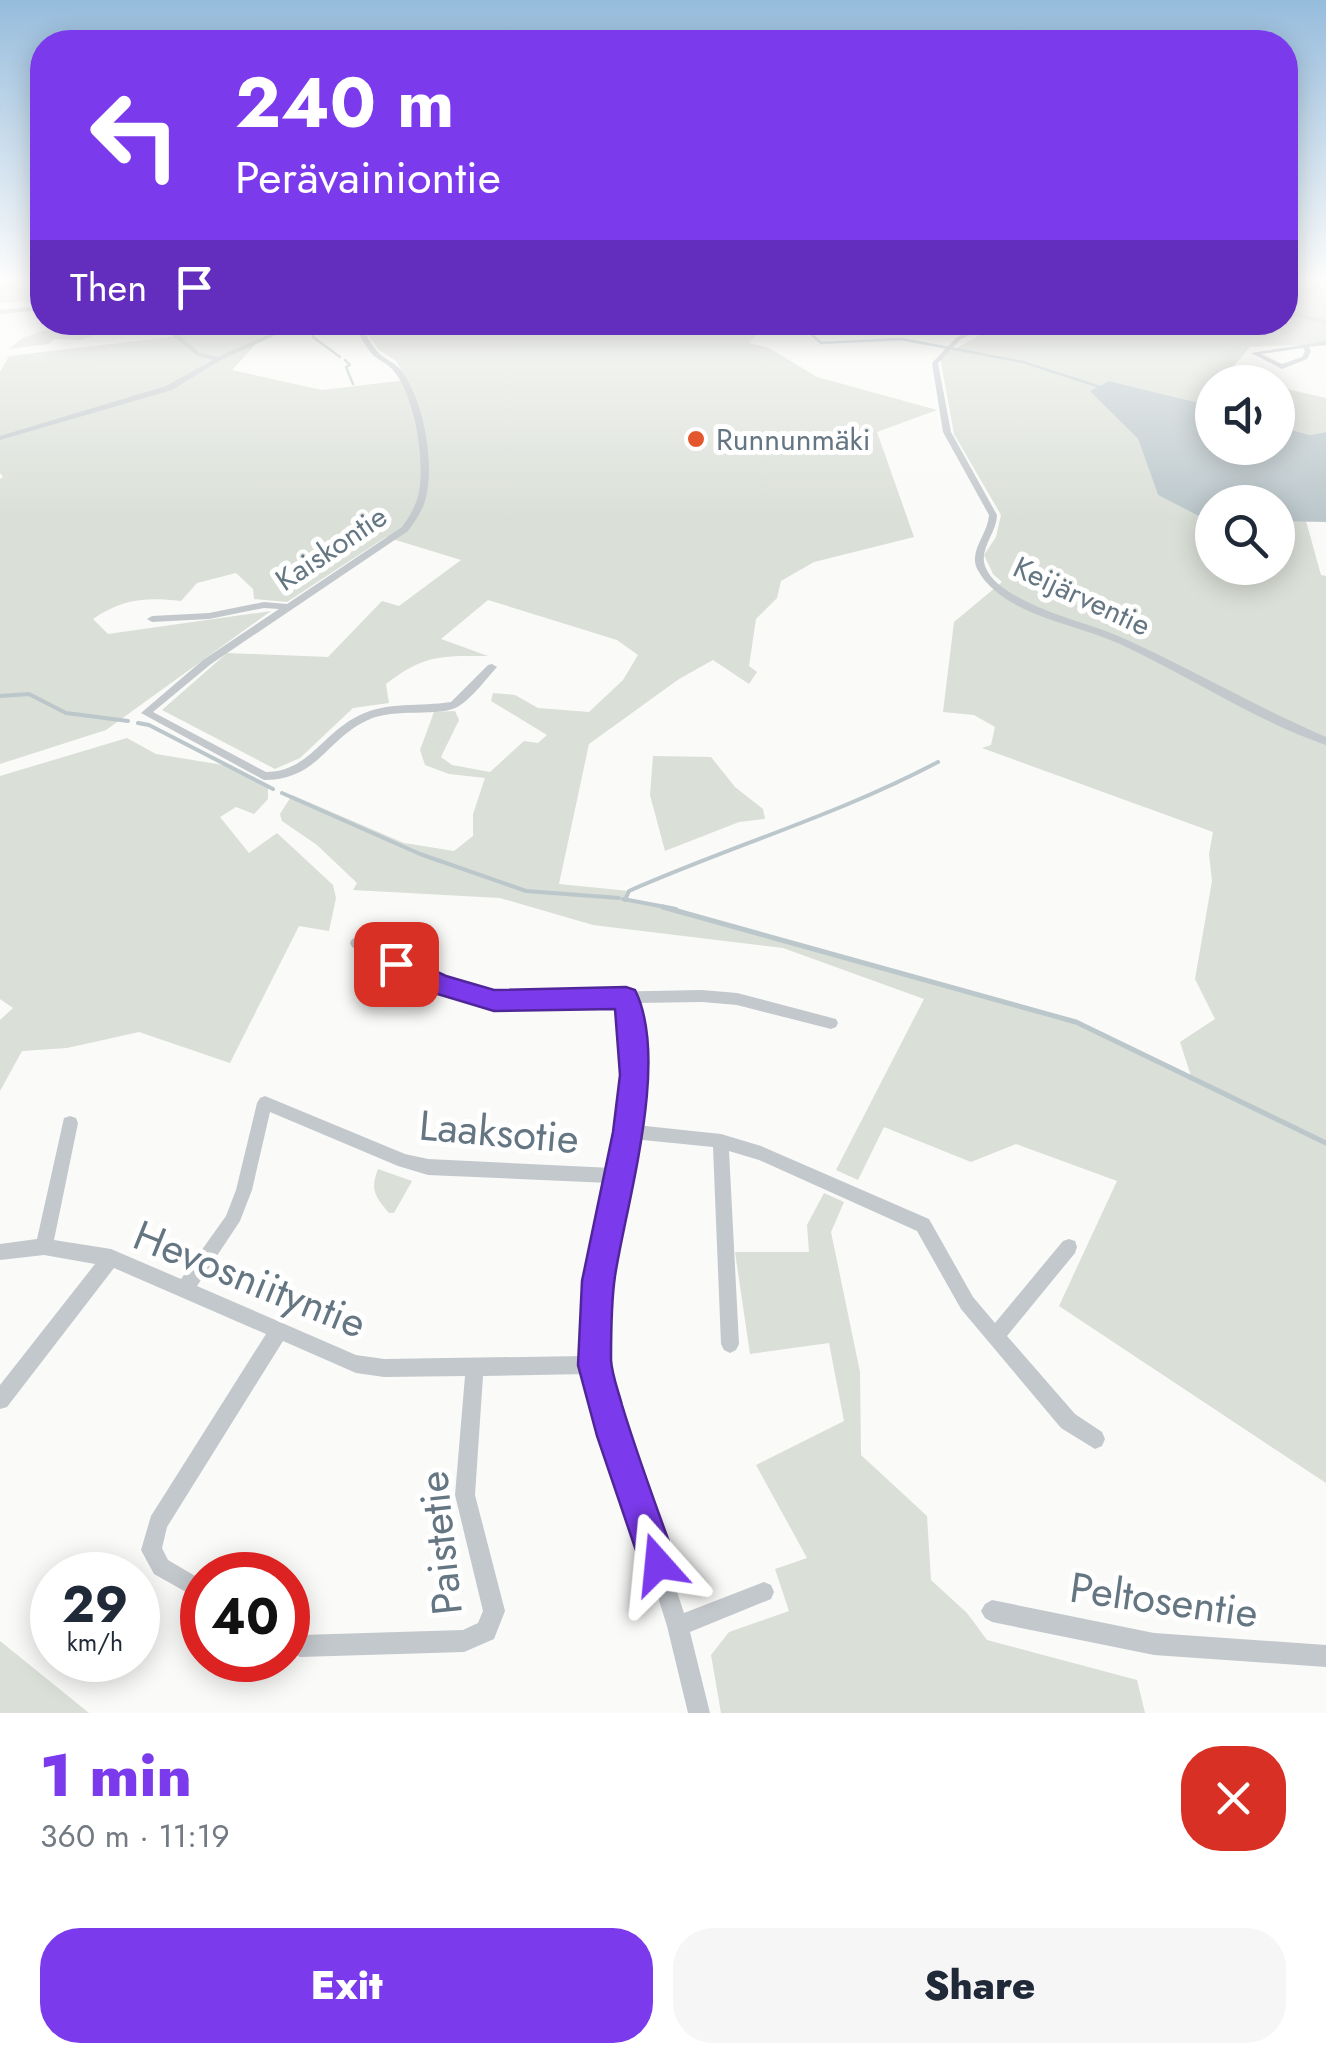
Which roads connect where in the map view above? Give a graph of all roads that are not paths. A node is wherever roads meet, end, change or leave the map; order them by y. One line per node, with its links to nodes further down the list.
1 (218, 359): 6 (street)
2 (385, 359): 7 (street, Kaiskontie)
3 (937, 359): 10 (street, Keijärventie)
4 (1266, 359): 5 (street)
5 (1303, 359)
6 (0, 438)
7 (288, 607): 8 (street); 9 (street, Kaiskontie)
8 (152, 619)
9 (492, 667)
10 (1326, 742)
11 (357, 943): 12 (street)
12 (626, 998): 13 (street); 15 (street)
13 (831, 1023)
14 (70, 1123): 18 (street)
15 (627, 1132): 16 (street); 17 (street)
16 (721, 1141): 24 (street); 25 (street)
17 (618, 1176): 22 (street, Laaksotie); 26 (street)
18 (44, 1247): 20 (street, Hevosniityntie); 21 (street, Hevosniityntie)
19 (1069, 1247): 24 (street)
20 (0, 1252)
21 (111, 1258): 22 (street, Hevosniityntie); 28 (street)
22 (186, 1287): 23 (street, Hevosniityntie)
23 (278, 1332): 27 (street, Hevosniityntie); 30 (street)
24 (996, 1336): 29 (street)
25 (730, 1344)
26 (594, 1365): 27 (street, Hevosniityntie); 33 (street)
27 (474, 1366): 34 (street, Paistetie)
28 (0, 1400)
29 (1094, 1439)
30 (180, 1578)
31 (764, 1592): 33 (street)
32 (992, 1612): 35 (street, Peltosentie)
33 (678, 1626): 36 (street)
34 (310, 1646)
35 (1326, 1656)
36 (699, 1713)

